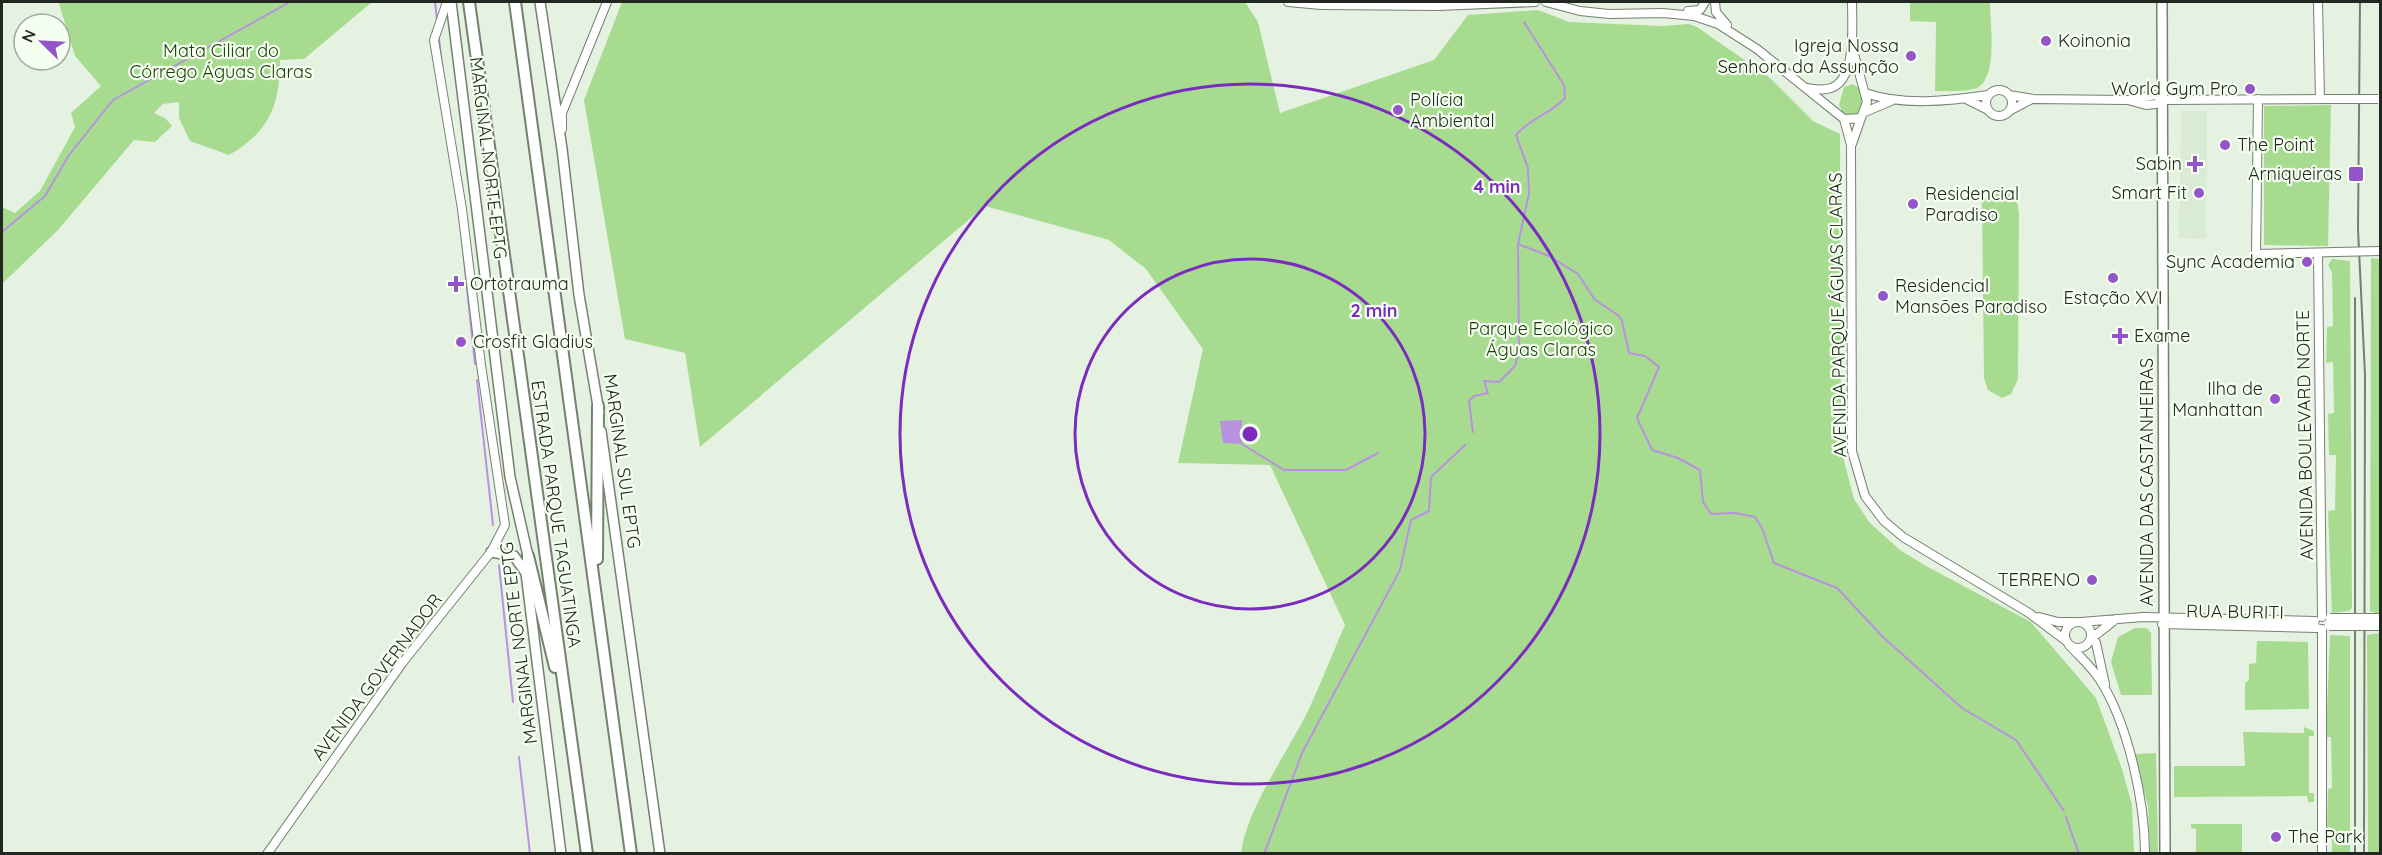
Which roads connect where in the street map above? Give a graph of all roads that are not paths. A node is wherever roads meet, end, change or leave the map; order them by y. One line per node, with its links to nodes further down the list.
1 (449, 2): 38 (street, AVENIDA GOVERNADOR); 39 (main road, MARGINAL NORTE EPTG)
2 (469, 2): 52 (highway, ESTRADA PARQUE TAGUATINGA)
3 (515, 2): 41 (highway, ESTRADA PARQUE TAGUATINGA)
4 (540, 2): 34 (main road, MARGINAL SUL EPTG)
5 (607, 2): 34 (street)
6 (1288, 2): 7 (street)
7 (1535, 2)
8 (1546, 2): 14 (street)
9 (1705, 2): 15 (street)
10 (1715, 2): 16 (street)
11 (2162, 2): 28 (main road, AVENIDA DAS CASTANHEIRAS)
12 (2318, 2): 22 (street)
13 (1851, 4): 17 (street)
14 (1576, 5): 15 (street)
15 (1663, 13): 16 (street)
16 (1741, 38): 18 (street)
17 (1852, 45): 18 (street); 19 (street)
18 (1806, 87): 32 (street)
19 (1865, 93): 27 (street); 31 (street)
20 (1988, 95): 21 (street); 23 (street); 29 (street)
21 (2009, 95): 24 (street); 30 (street)
22 (2319, 98): 25 (street); 26 (street, bridge)
23 (1965, 99): 27 (street); 29 (street)
24 (2033, 99): 28 (street); 30 (street)
25 (2258, 99): 28 (street); 36 (street)
26 (2379, 99)
27 (1892, 100): 31 (street)
28 (2164, 100): 45 (main road, AVENIDA DAS CASTANHEIRAS)
29 (1988, 110): 30 (street)
30 (2010, 111)
31 (1863, 115): 32 (street); 33 (street, AVENIDA PARQUE ÁGUAS CLARAS)
32 (1844, 119): 33 (street, AVENIDA PARQUE ÁGUAS CLARAS)
33 (1851, 145): 42 (street, AVENIDA PARQUE ÁGUAS CLARAS)
34 (562, 149): 37 (main road, MARGINAL SUL EPTG)
35 (2380, 251): 36 (street, bridge)
36 (2318, 253): 47 (street, AVENIDA BOULEVARD NORTE)
37 (598, 406): 41 (highway); 57 (main road, MARGINAL SUL EPTG)
38 (491, 552): 40 (main road); 53 (street, AVENIDA GOVERNADOR)
39 (528, 556): 40 (main road, MARGINAL NORTE EPTG); 52 (highway)
40 (526, 573): 54 (main road, MARGINAL NORTE EPTG)
41 (596, 598): 56 (highway, ESTRADA PARQUE TAGUATINGA)
42 (2029, 613): 46 (street, AVENIDA PARQUE ÁGUAS CLARAS); 50 (street, AVENIDA PARQUE ÁGUAS CLARAS)
43 (2380, 618): 47 (street, RUA BURITI, bridge)
44 (2116, 619): 45 (street, RUA BURITI); 46 (street, RUA BURITI); 49 (street)
45 (2161, 621): 47 (street, RUA BURITI); 59 (main road, AVENIDA DAS CASTANHEIRAS)
46 (2077, 622): 49 (street); 50 (street)
47 (2323, 623): 48 (street, RUA BURITI, bridge); 60 (street, AVENIDA BOULEVARD NORTE)
48 (2380, 626)
49 (2091, 635): 50 (street); 51 (street, AVENIDA PARQUE ÁGUAS CLARAS)
50 (2067, 643): 51 (street, AVENIDA PARQUE ÁGUAS CLARAS)
51 (2108, 695): 58 (street, AVENIDA PARQUE ÁGUAS CLARAS)
52 (569, 724): 55 (highway, ESTRADA PARQUE TAGUATINGA)
53 (267, 854)
54 (561, 854)
55 (587, 854)
56 (631, 854)
57 (660, 854)
58 (2145, 854)
59 (2165, 854)
60 (2322, 854)

